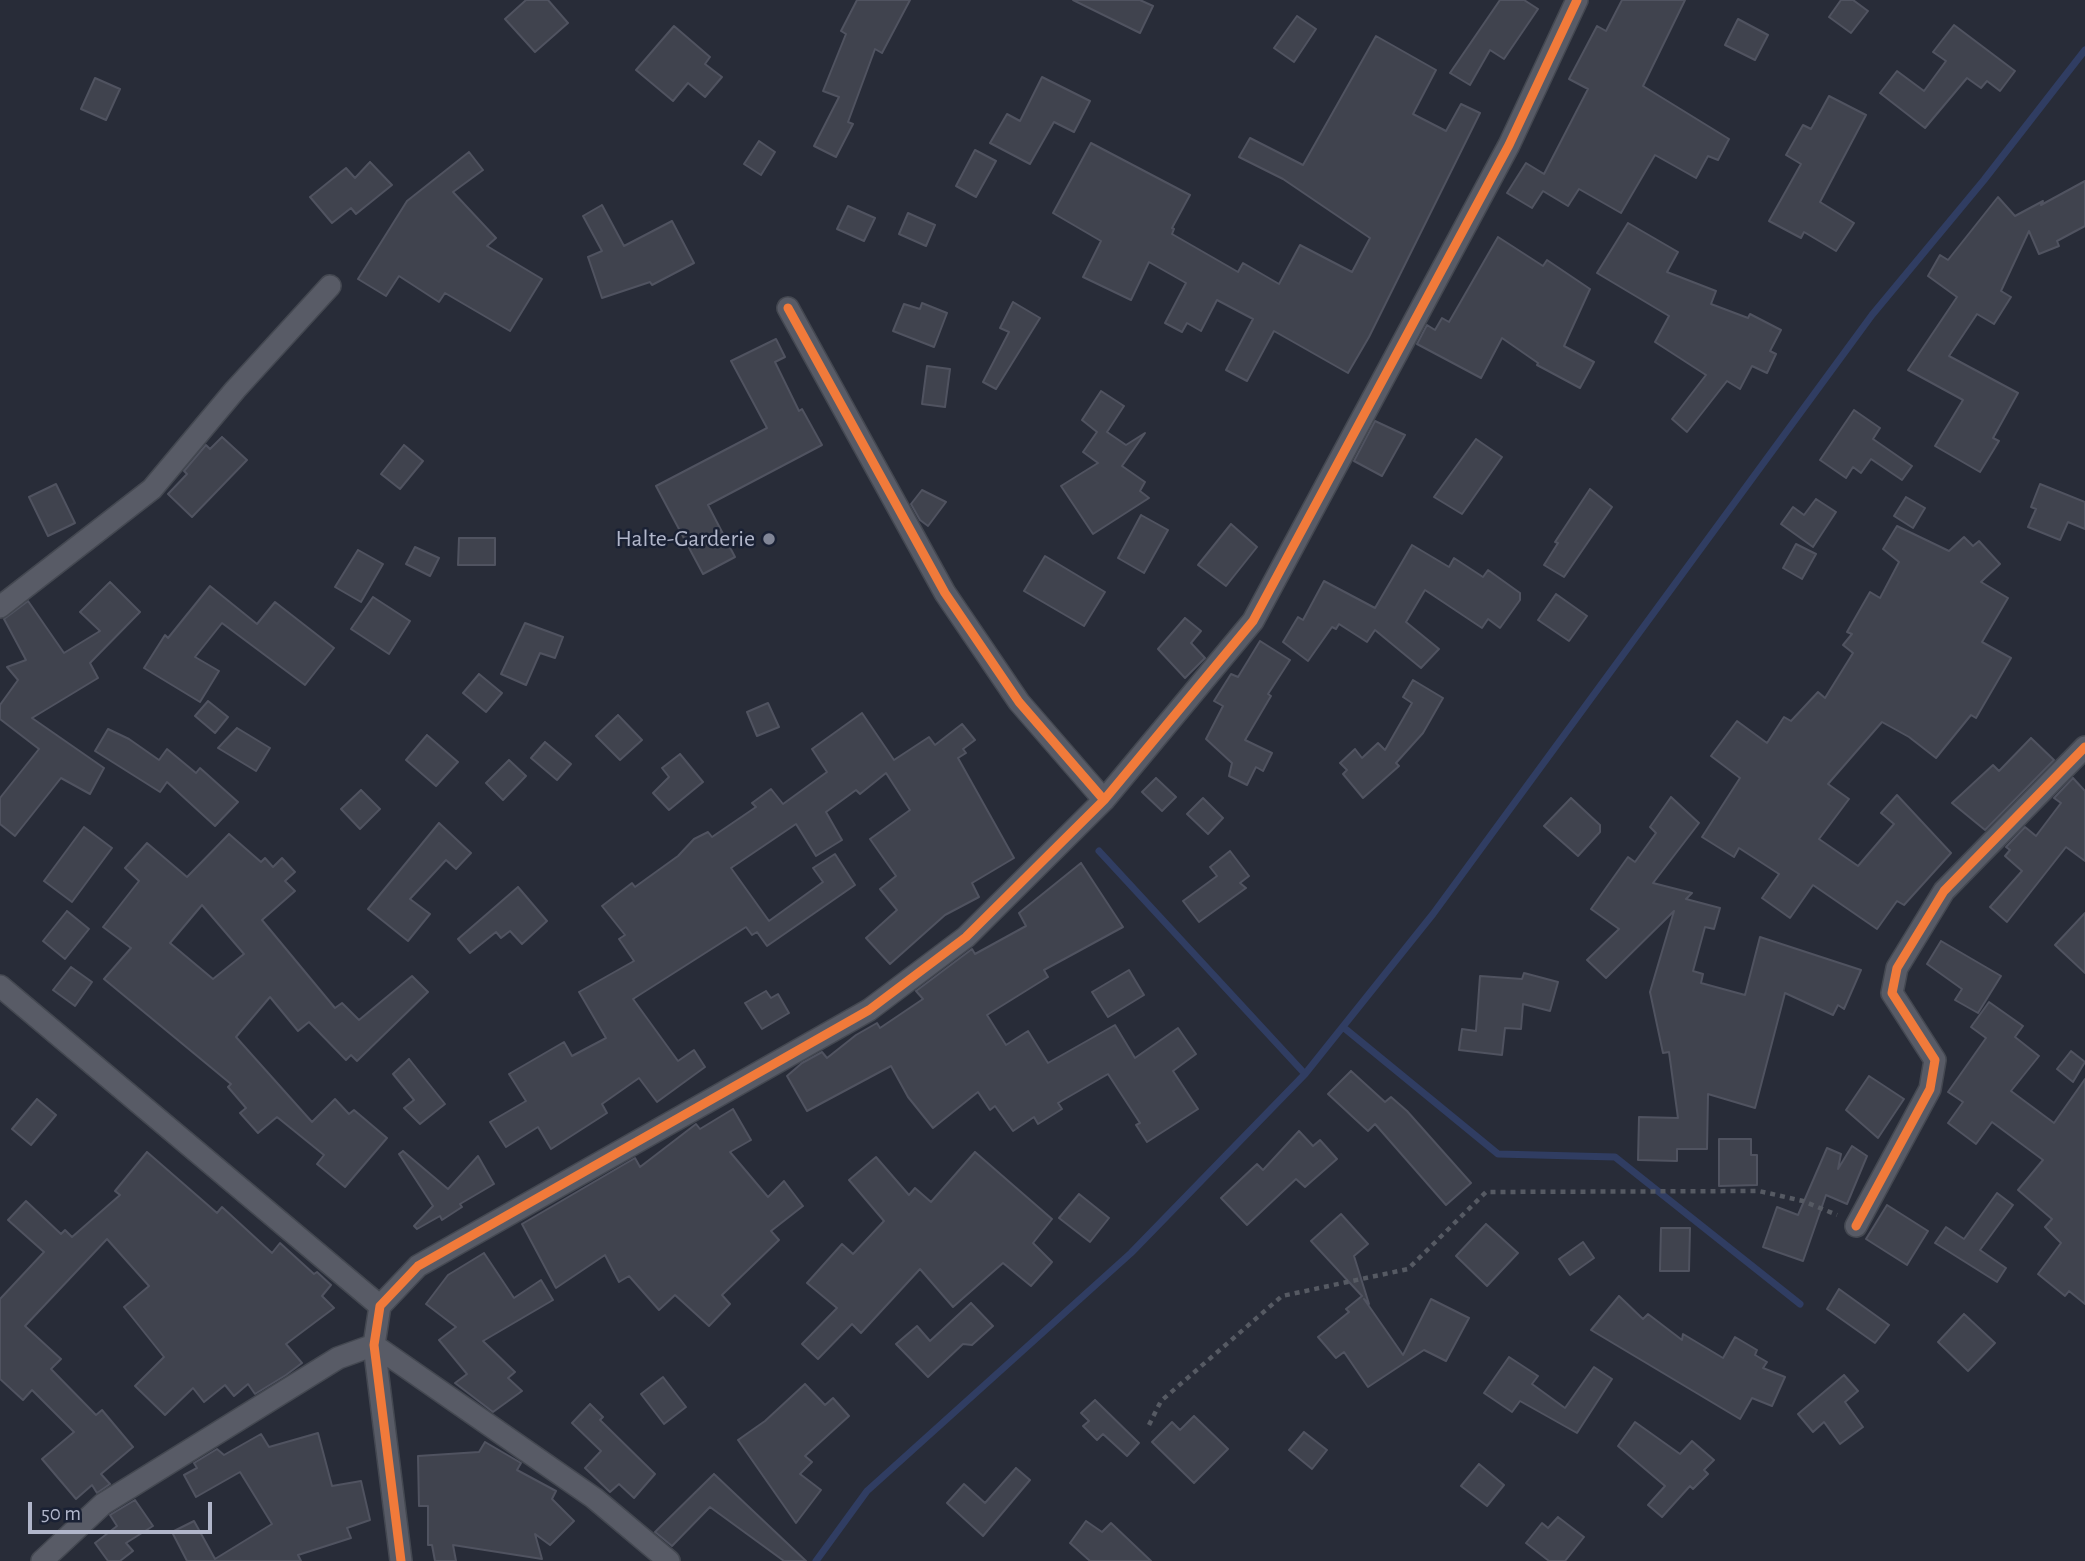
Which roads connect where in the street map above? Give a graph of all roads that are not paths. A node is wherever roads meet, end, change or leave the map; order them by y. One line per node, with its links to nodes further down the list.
1 (1577, 0): 6 (street)
2 (330, 285): 4 (street)
3 (788, 308): 6 (street)
4 (0, 607)
5 (2085, 747): 8 (street)
6 (1104, 800): 9 (street)
7 (0, 986): 9 (street)
8 (1856, 1226)
9 (380, 1306): 10 (street)
10 (374, 1345): 11 (street); 12 (street); 13 (street)
11 (42, 1561)
12 (401, 1561)
13 (669, 1561)

